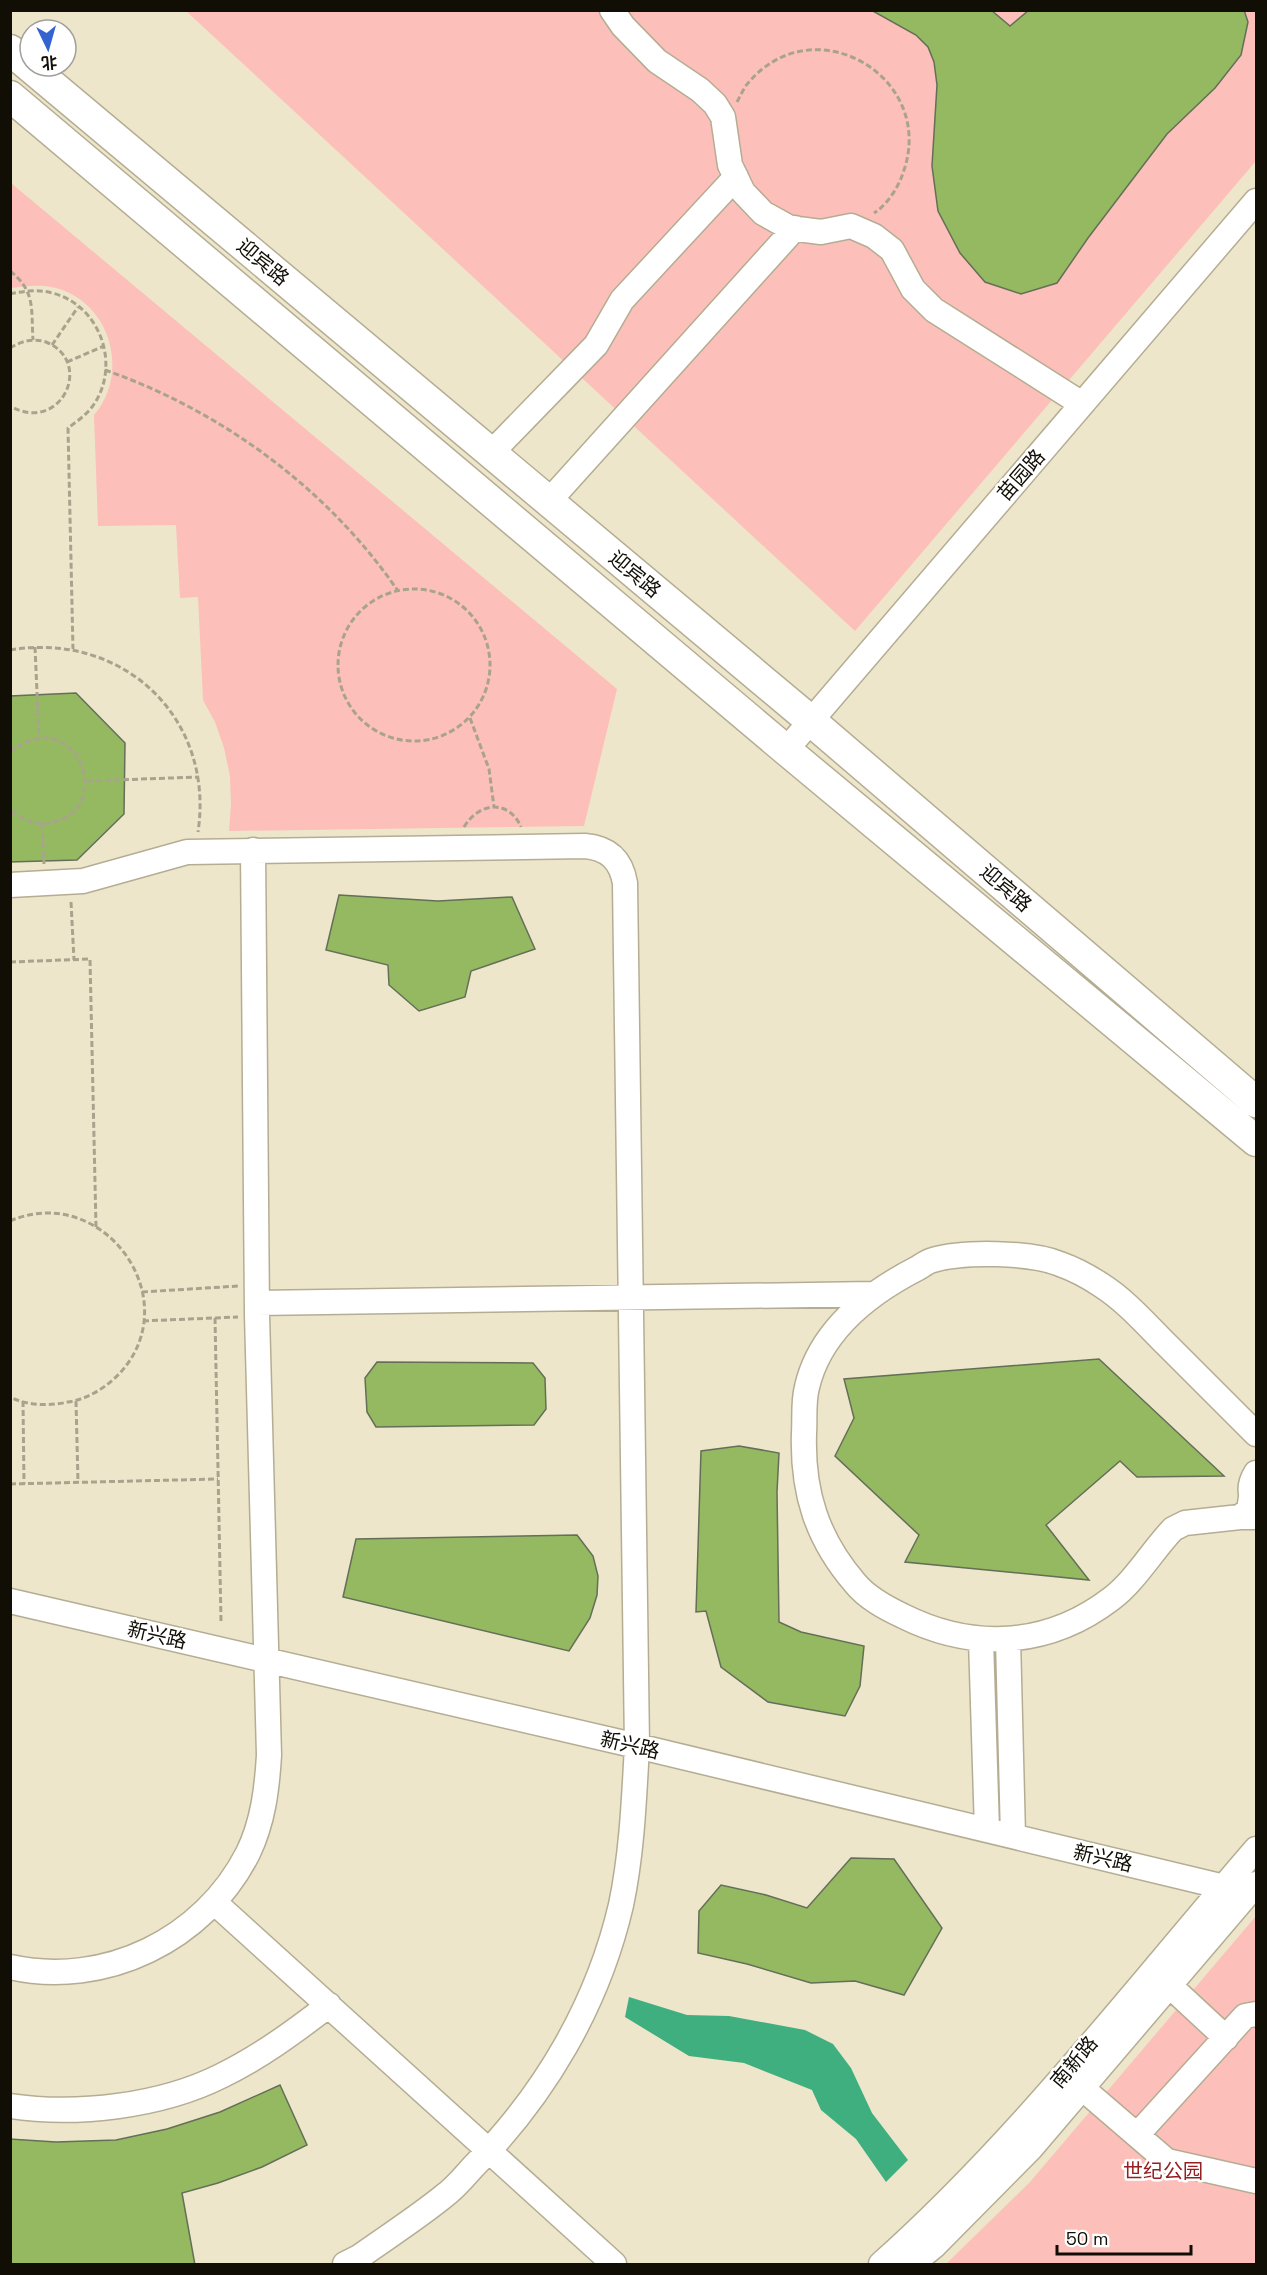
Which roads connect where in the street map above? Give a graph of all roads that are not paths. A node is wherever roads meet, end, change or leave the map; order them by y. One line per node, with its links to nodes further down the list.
1 (612, 10): 4 (street)
2 (10, 50): 8 (main road, 迎宾路)
3 (10, 96): 11 (main road, 迎宾路)
4 (736, 177): 6 (street); 8 (street)
5 (1257, 201): 7 (street, 苗园路)
6 (795, 228): 7 (street); 9 (street)
7 (1082, 404): 10 (street, 苗园路)
8 (491, 453): 9 (main road, 迎宾路)
9 (549, 501): 10 (main road, 迎宾路)
10 (811, 721): 11 (street, 苗园路); 14 (main road, 迎宾路)
11 (786, 750): 15 (main road, 迎宾路)
12 (253, 850): 13 (street); 17 (street); 18 (street)
13 (10, 885)
14 (1257, 1101)
15 (1257, 1141)
16 (874, 1294): 17 (street); 19 (street); 24 (street)
17 (630, 1299): 18 (street); 26 (street)
18 (257, 1301): 25 (street)
19 (1257, 1434)
20 (1257, 1473): 21 (street)
21 (1251, 1509): 23 (street)
22 (10, 1602): 25 (street, 新兴路)
23 (1008, 1639): 24 (street); 28 (street)
24 (981, 1640): 27 (street)
25 (266, 1660): 26 (street, 新兴路); 32 (street)
26 (637, 1746): 27 (street, 新兴路); 41 (street)
27 (987, 1830): 28 (street, 新兴路)
28 (1013, 1836): 30 (street, 新兴路)
29 (1257, 1849): 30 (street, 南新路)
30 (1224, 1886): 31 (street, 新兴路); 45 (street, 南新路)
31 (1253, 1889): 34 (street, 南新路)
32 (214, 1902): 33 (street); 35 (street)
33 (10, 1967)
34 (1170, 1986): 37 (street); 38 (street, 南新路)
35 (328, 2005): 39 (street); 41 (street)
36 (1257, 2014): 37 (street)
37 (1226, 2038): 40 (street)
38 (1082, 2088): 40 (street); 46 (street, 南新路)
39 (10, 2106)
40 (1137, 2135): 42 (street)
41 (489, 2151): 43 (street); 44 (street)
42 (1257, 2181)
43 (345, 2265)
44 (614, 2265)
45 (881, 2265)
46 (912, 2265)

